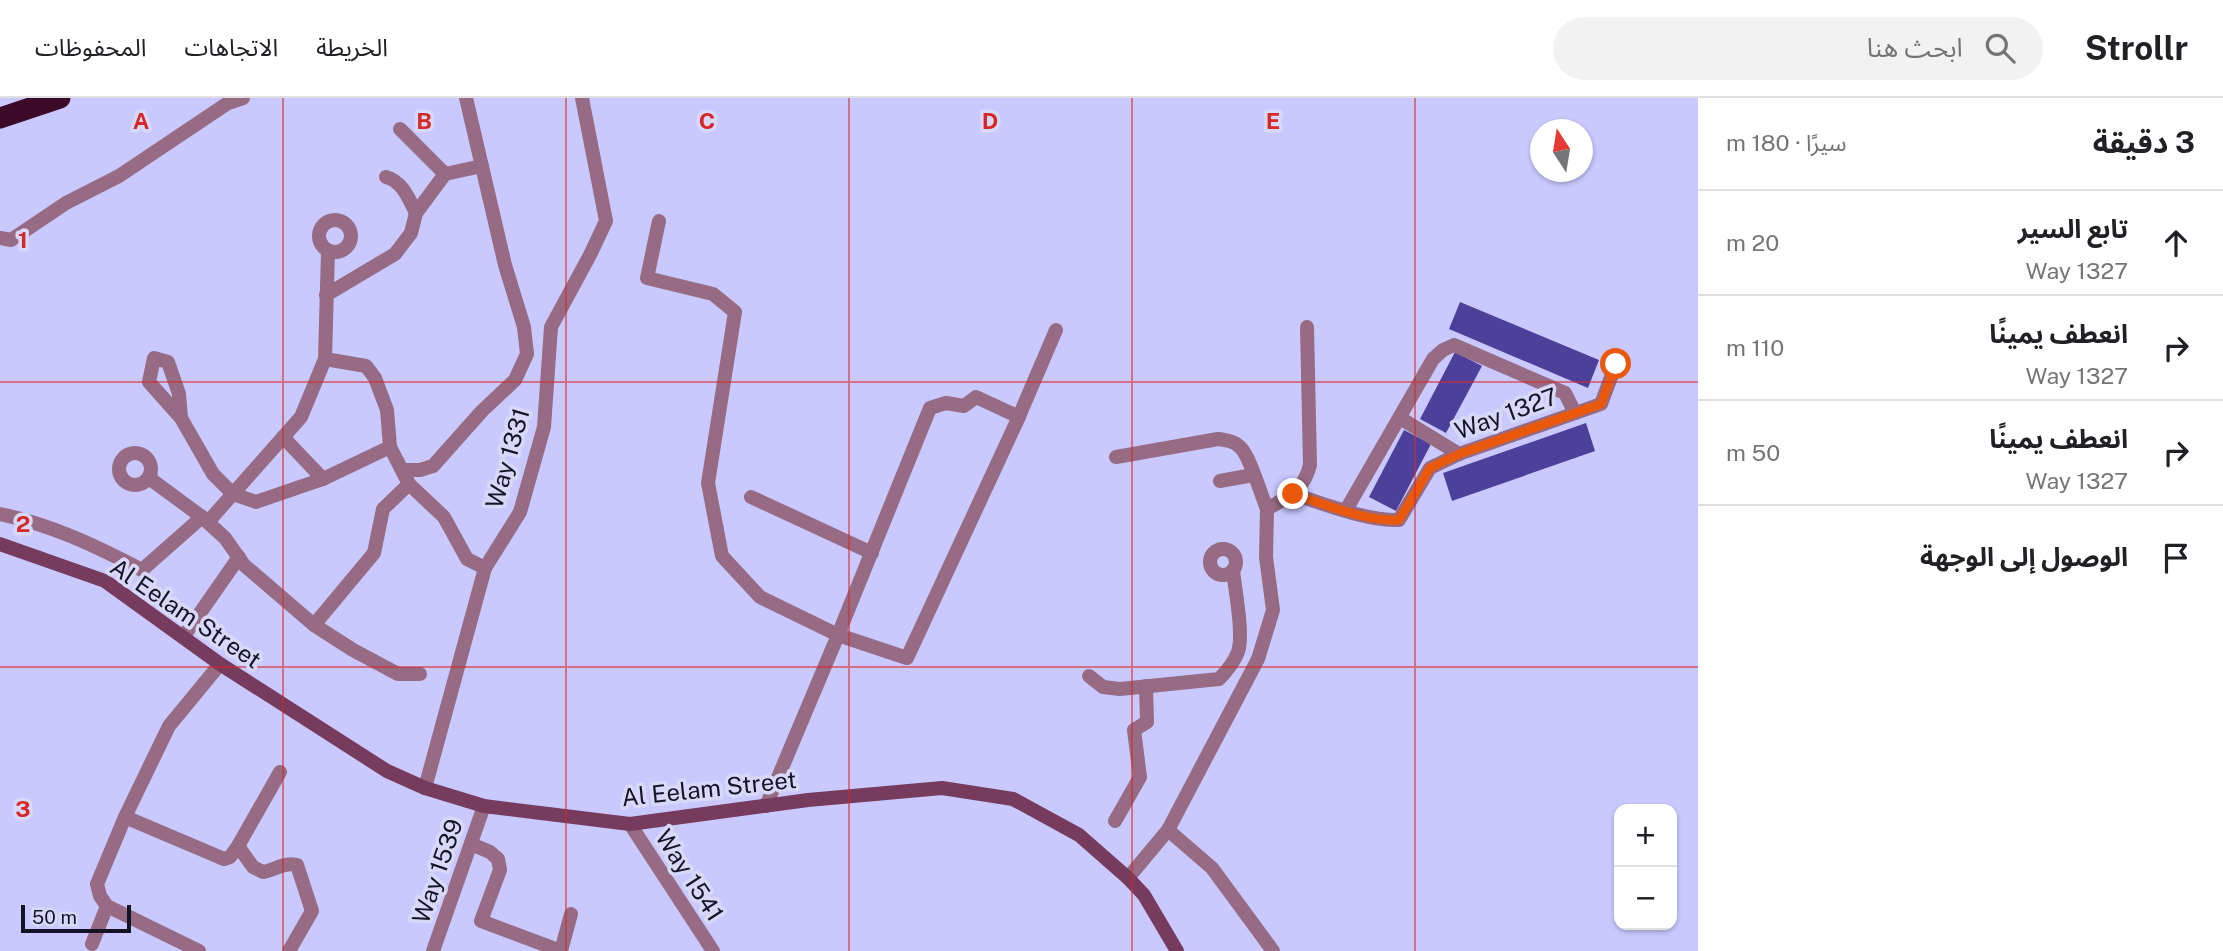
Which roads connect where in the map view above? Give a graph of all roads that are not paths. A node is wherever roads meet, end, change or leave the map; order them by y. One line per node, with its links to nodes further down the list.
1 (60, 98): 5 (highway)
2 (243, 98): 12 (street)
3 (466, 98): 7 (street)
4 (582, 98): 43 (street, Way 1331)
5 (0, 118)
6 (400, 129): 8 (street)
7 (482, 166): 8 (street); 27 (street)
8 (445, 174): 10 (street)
9 (386, 177): 10 (street)
10 (416, 213): 14 (street)
11 (659, 221): 46 (street)
12 (0, 238)
13 (328, 251): 14 (street)
14 (326, 295): 17 (street)
15 (1307, 327): 34 (street)
16 (1056, 330): 20 (street)
17 (325, 359): 23 (street); 24 (street)
18 (1616, 364): 19 (street, Way 1327)
19 (1575, 413): 22 (street); 25 (street, Way 1327)
20 (1019, 417): 41 (street); 46 (street)
21 (181, 418): 33 (street)
22 (1400, 418): 25 (street); 37 (street)
23 (283, 437): 30 (street); 33 (street)
24 (390, 447): 27 (street); 30 (street)
25 (1459, 454): 37 (street, Way 1327)
26 (1116, 457): 28 (street)
27 (402, 470): 32 (street)
28 (1253, 475): 31 (street); 36 (street)
29 (149, 478): 39 (street)
30 (323, 479): 33 (street)
31 (1220, 481)
32 (409, 484): 43 (street); 45 (street)
33 (233, 494): 39 (street)
34 (1293, 494): 36 (street); 37 (street, Way 1327)
35 (751, 497): 41 (street)
36 (1267, 509): 59 (street)
37 (1346, 510)
38 (0, 514): 39 (street)
39 (205, 519): 42 (street)
40 (0, 544): 47 (main road, Al Eelam Street)
41 (872, 553): 46 (street)
42 (239, 557): 45 (street); 47 (street)
43 (485, 568): 53 (street, Way 1331)
44 (1234, 570): 51 (street)
45 (314, 625): 49 (street)
46 (838, 635): 55 (street)
47 (184, 636): 48 (main road, Al Eelam Street)
48 (220, 664): 53 (main road, Al Eelam Street); 56 (street)
49 (420, 674)
50 (1090, 676): 51 (street)
51 (1146, 686): 57 (street)
52 (280, 772): 61 (street)
53 (425, 788): 54 (main road, Al Eelam Street)
54 (484, 806): 58 (main road, Al Eelam Street); 60 (street, Way 1539)
55 (766, 806): 58 (main road, Al Eelam Street); 62 (main road, Al Eelam Street)
56 (125, 817): 61 (street); 63 (street)
57 (1115, 821)
58 (630, 824): 70 (street, Way 1541)
59 (1168, 830): 62 (street); 72 (street)
60 (471, 844): 68 (street, Way 1539); 69 (street)
61 (238, 846): 67 (street)
62 (1128, 878): 71 (main road, Al Eelam Street)
63 (107, 905): 65 (street); 66 (street)
64 (571, 914): 69 (street)
65 (92, 944)
66 (199, 951)
67 (289, 951)
68 (433, 951)
69 (561, 951)
70 (713, 951)
71 (1177, 951)
72 (1273, 951)

